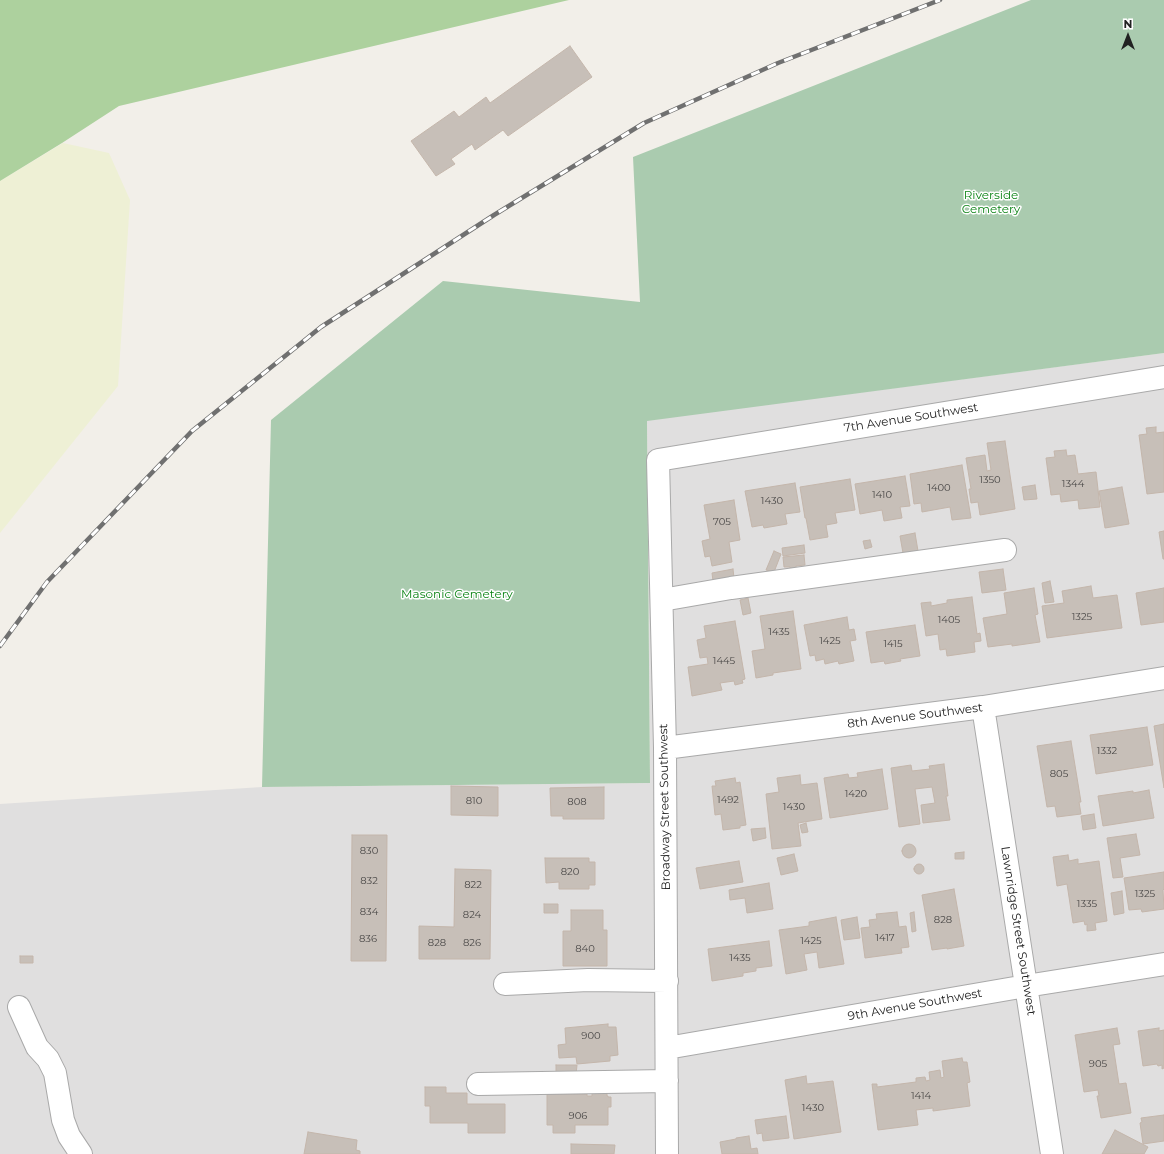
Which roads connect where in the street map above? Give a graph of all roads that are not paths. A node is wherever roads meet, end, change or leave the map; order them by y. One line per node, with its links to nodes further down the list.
1 (1164, 377): 2 (street, 7th Avenue Southwest)
2 (658, 460): 4 (street, Broadway Street Southwest)
3 (1004, 550): 4 (street)
4 (662, 600): 7 (street, Broadway Street Southwest)
5 (1164, 678): 6 (street, 8th Avenue Southwest)
6 (983, 708): 7 (street, 8th Avenue Southwest); 11 (street, Lawnridge Street Southwest)
7 (664, 748): 9 (street, Broadway Street Southwest)
8 (1164, 964): 11 (street, 9th Avenue Southwest)
9 (667, 981): 10 (street); 13 (street, Broadway Street Southwest)
10 (505, 984)
11 (1026, 986): 13 (street, 9th Avenue Southwest); 18 (street, Lawnridge Street Southwest)
12 (19, 1007): 16 (street)
13 (667, 1048): 14 (street, Broadway Street Southwest)
14 (667, 1081): 15 (street); 17 (street, Broadway Street Southwest)
15 (478, 1084)
16 (81, 1154)
17 (667, 1154)
18 (1052, 1154)

